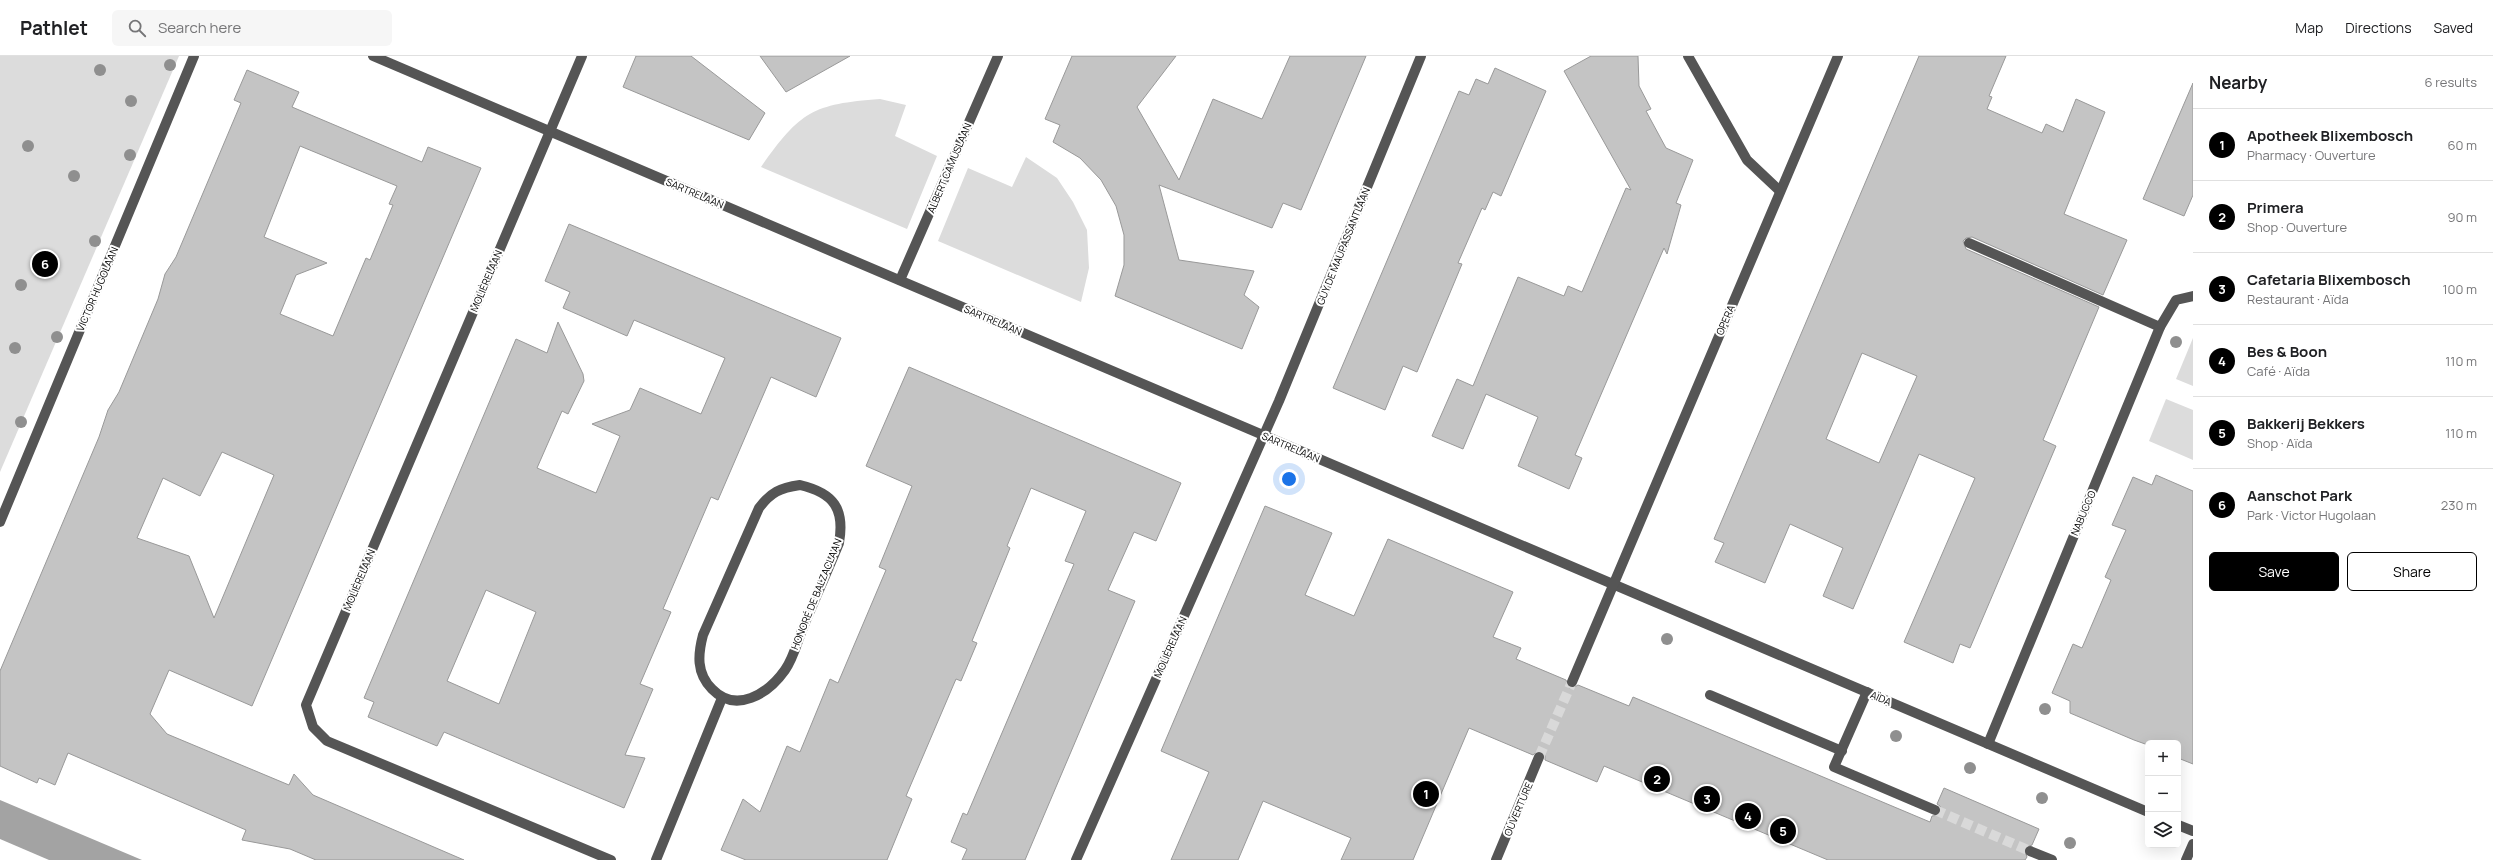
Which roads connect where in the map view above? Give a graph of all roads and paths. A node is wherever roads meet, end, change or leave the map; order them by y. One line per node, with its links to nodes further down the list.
1 (194, 56): 15 (street, VICTOR HUGOLAAN)
2 (373, 56): 8 (street, SARTRELAAN)
3 (582, 56): 8 (street, MOLIÈRELAAN)
4 (998, 56): 11 (street, ALBERT CAMUSLAAN)
5 (1421, 56): 14 (street, GUY DE MAUPASSANTLAAN)
6 (1688, 56): 9 (street)
7 (1838, 56): 9 (street, OPERA)
8 (550, 131): 11 (street, SARTRELAAN); 30 (street, MOLIÈRELAAN)
9 (1780, 191): 16 (street, OPERA)
10 (1969, 243): 13 (street)
11 (900, 280): 14 (street, SARTRELAAN)
12 (2193, 296): 13 (street, NABUCCO)
13 (2160, 327): 21 (street, NABUCCO)
14 (1263, 435): 16 (street, SARTRELAAN); 32 (street, MOLIÈRELAAN)
15 (0, 522)
16 (1614, 584): 17 (street); 18 (street, AÏDA)
17 (1572, 682)
18 (1867, 692): 21 (street, AÏDA); 22 (street)
19 (1710, 695): 22 (street)
20 (722, 698): 20 (street, HONORÉ DE BALZACLAAN); 31 (street)
21 (1988, 744): 25 (street, AÏDA)
22 (1842, 751): 24 (street)
23 (1539, 758): 33 (street, OUVERTURE)
24 (1934, 810)
25 (2145, 811)
26 (2181, 826): 27 (street)
27 (2193, 831)
28 (2193, 844): 35 (street)
29 (2030, 850): 34 (street)
30 (611, 860)
31 (656, 860)
32 (1076, 860)
33 (1496, 860)
34 (2052, 860)
35 (2186, 860)

